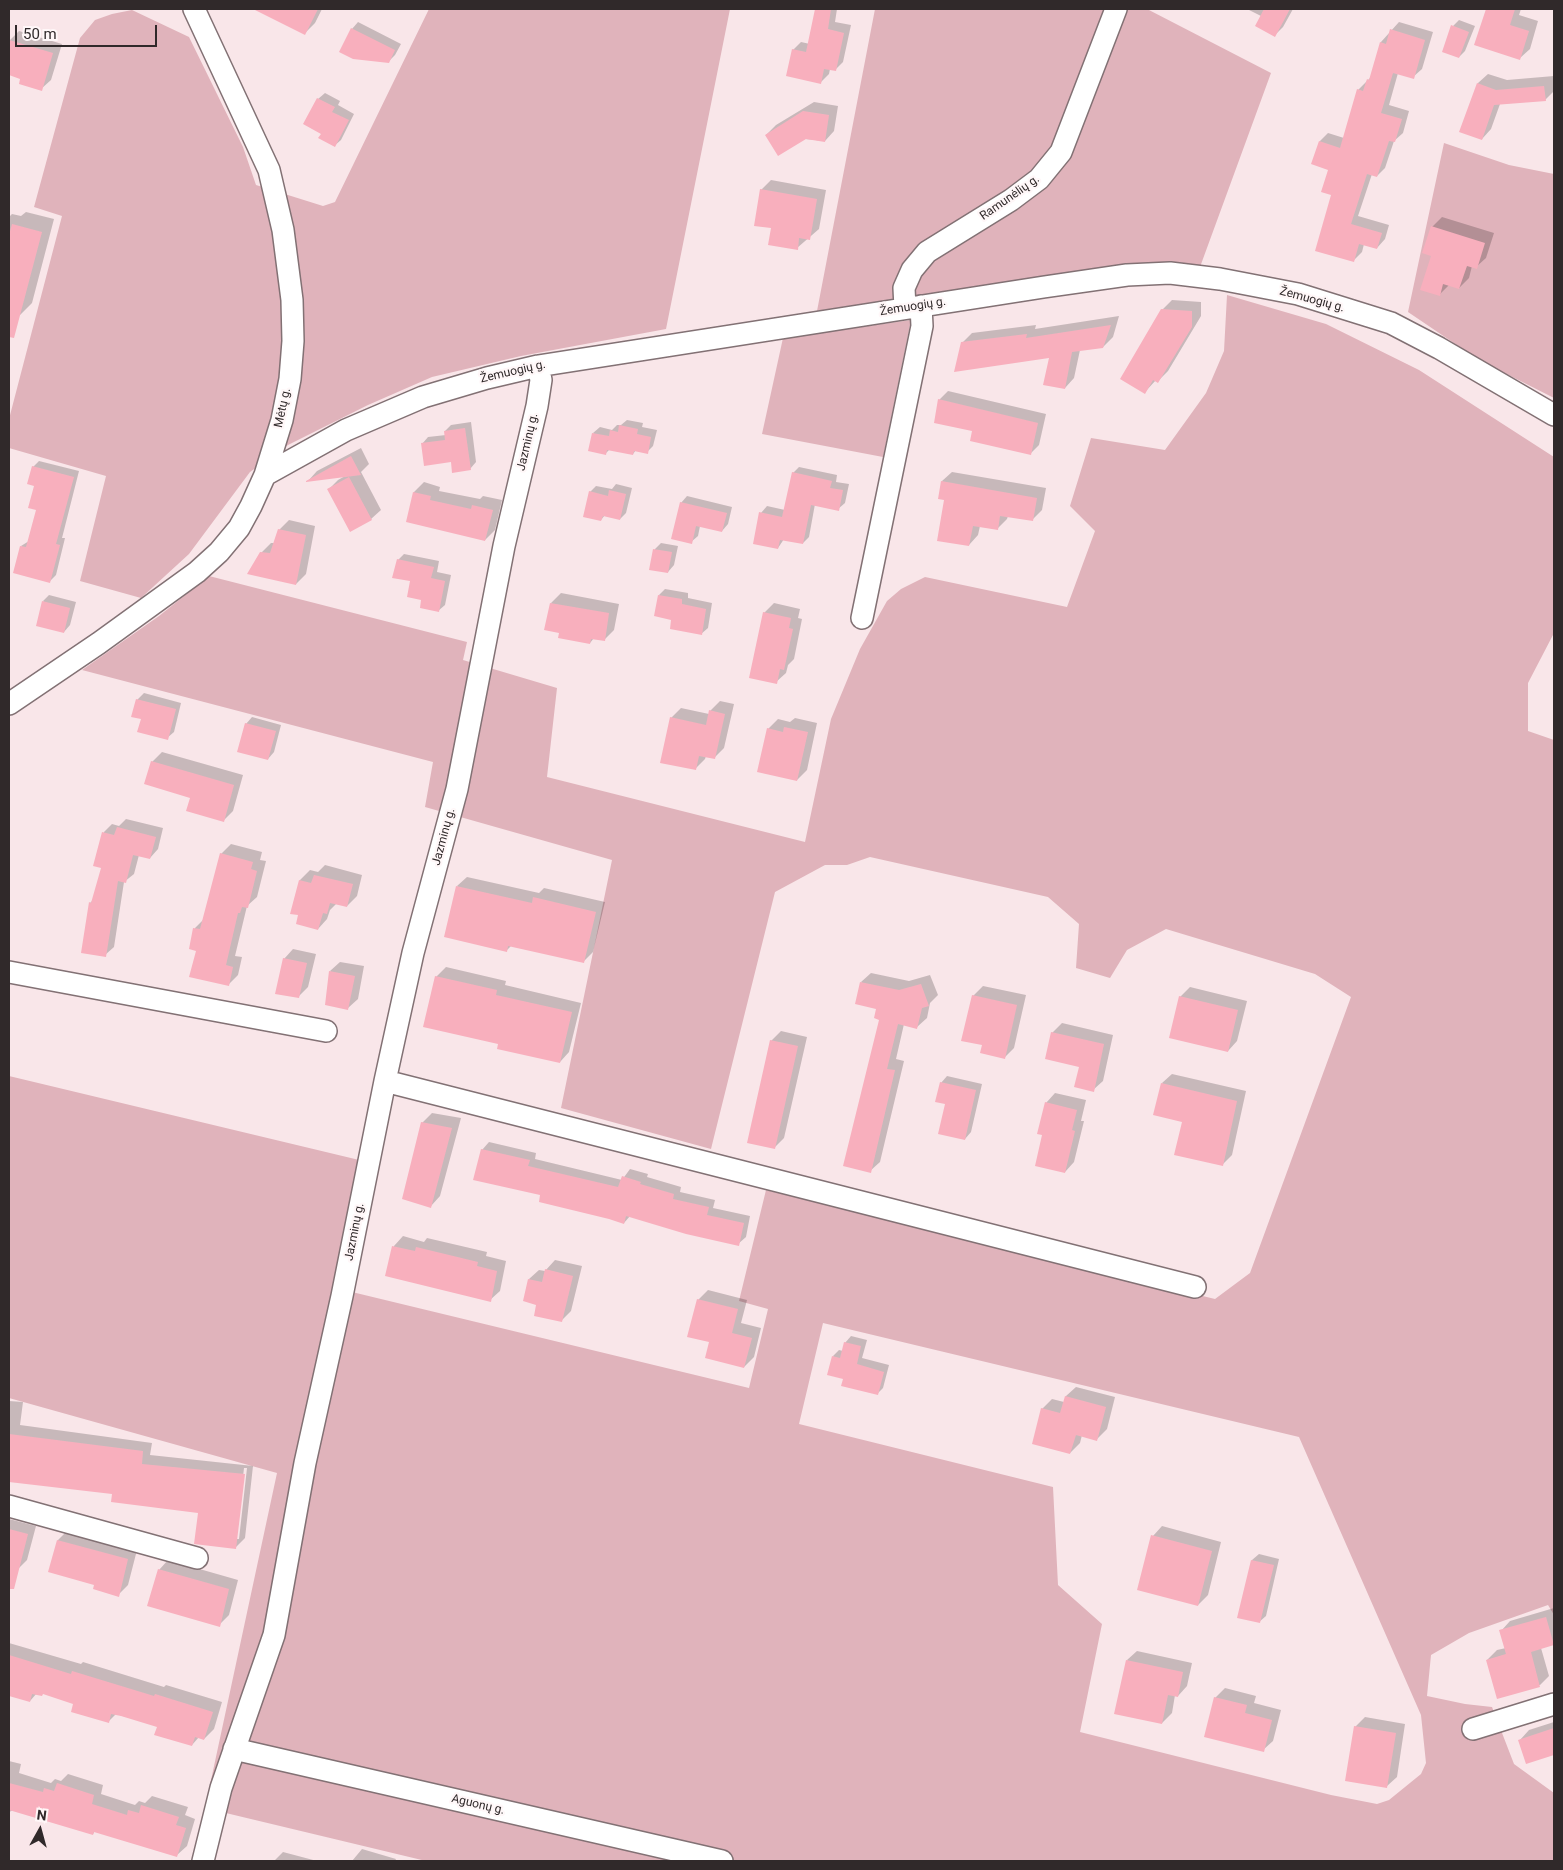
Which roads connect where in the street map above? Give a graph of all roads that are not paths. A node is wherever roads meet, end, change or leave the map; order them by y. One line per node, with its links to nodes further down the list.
1 (194, 9): 6 (street, Mėtų g.)
2 (1116, 9): 3 (street, Ramunėlių g.)
3 (913, 307): 4 (street, Žemuogių g.); 5 (street, Žemuogių g.); 7 (street, Ramunėlių g.)
4 (538, 366): 6 (street, Žemuogių g.); 11 (street, Jazminų g.)
5 (1554, 415)
6 (265, 475): 8 (street, Mėtų g.)
7 (862, 618)
8 (9, 704)
9 (9, 972): 10 (street)
10 (326, 1031)
11 (385, 1081): 12 (street); 17 (street, Jazminų g.)
12 (1195, 1287)
13 (9, 1506): 14 (street)
14 (197, 1558)
15 (1554, 1704): 16 (street)
16 (1473, 1729)
17 (234, 1749): 18 (street, Jazminų g.); 19 (street, Aguonų g.)
18 (203, 1861)
19 (722, 1861)

